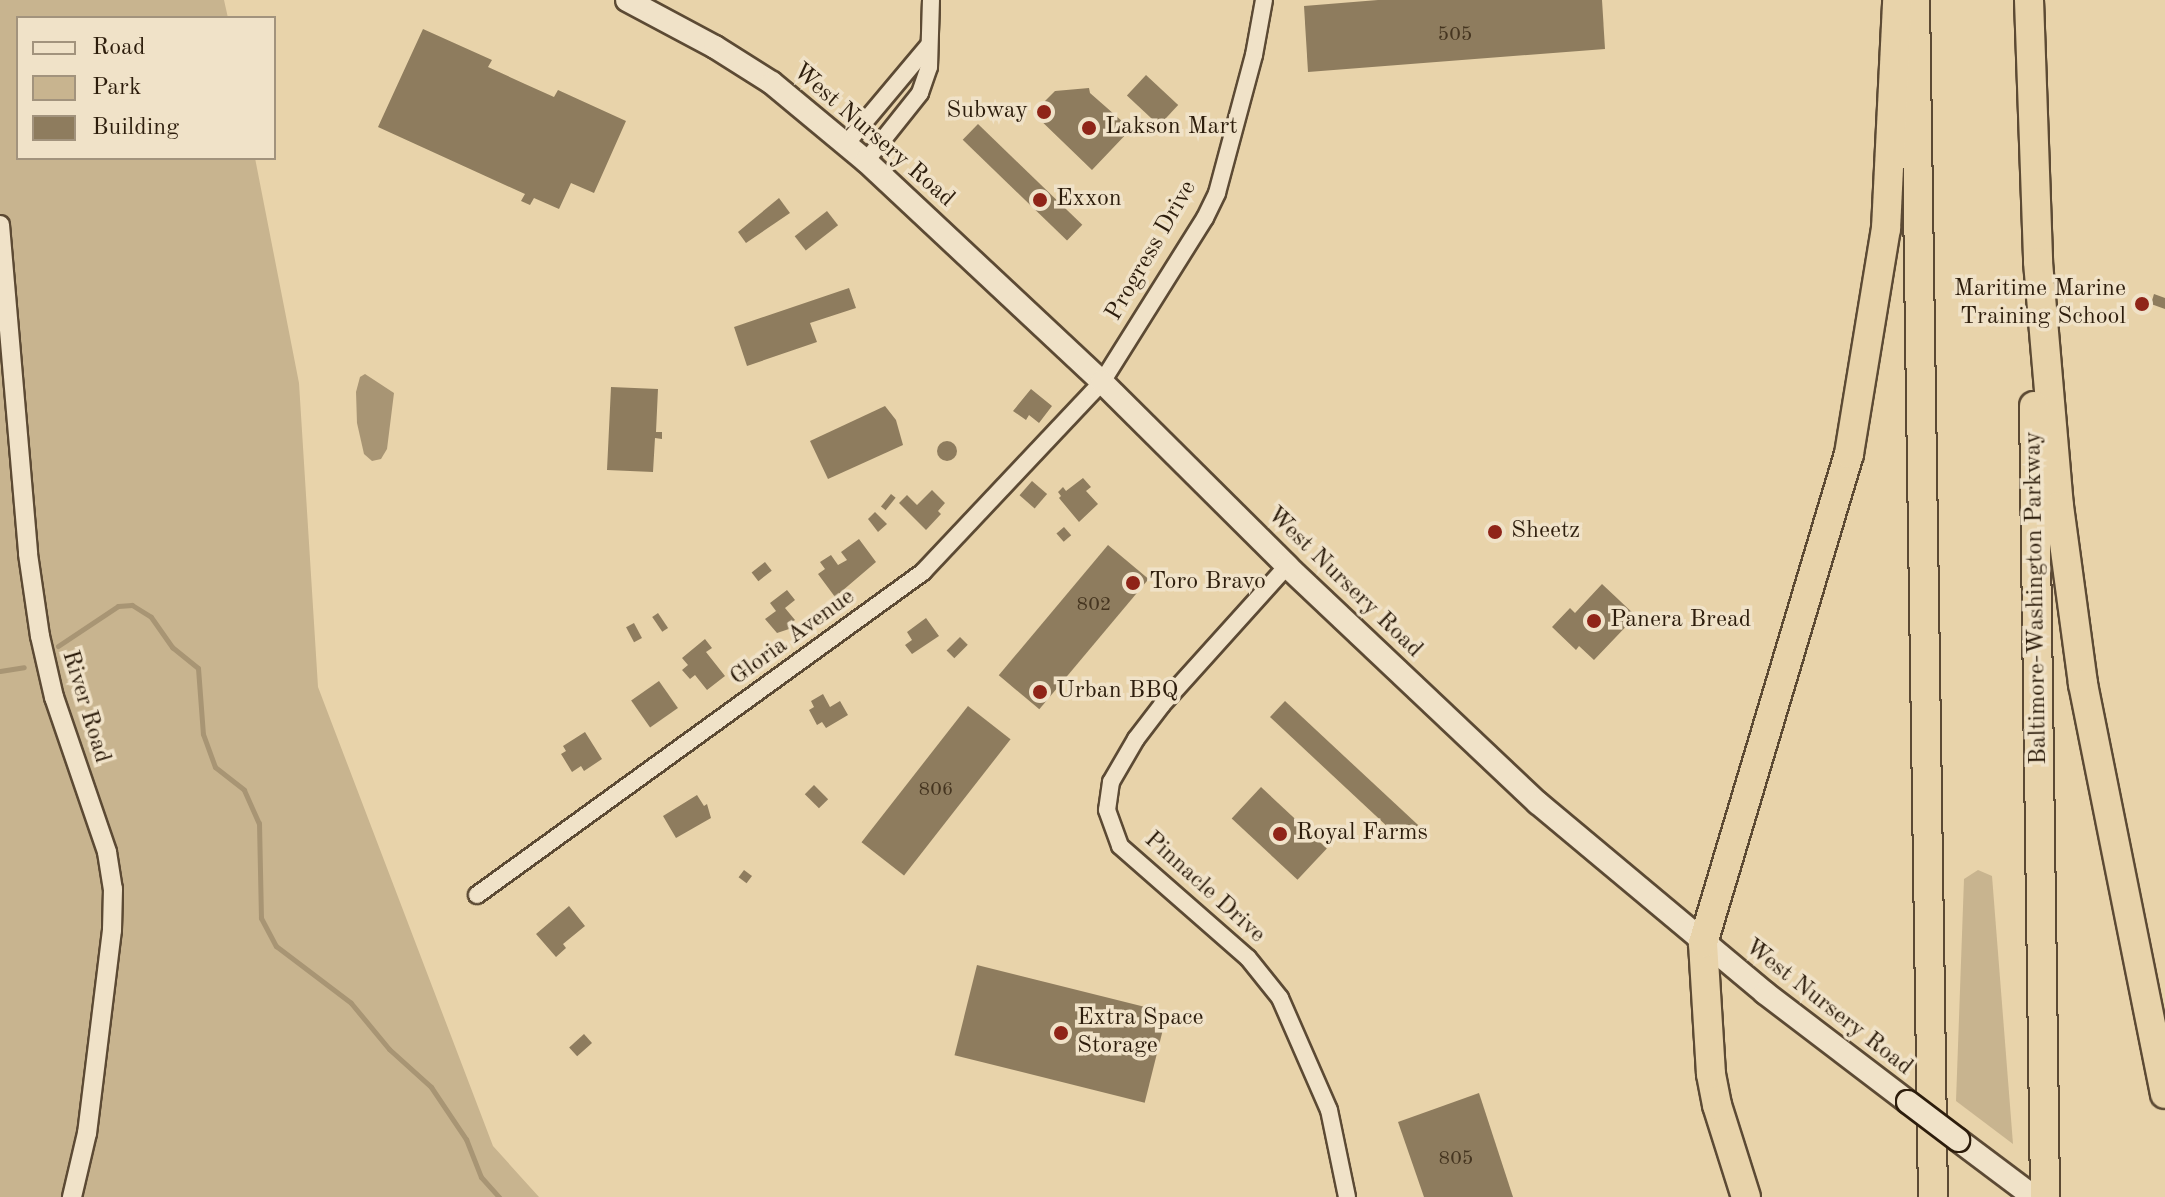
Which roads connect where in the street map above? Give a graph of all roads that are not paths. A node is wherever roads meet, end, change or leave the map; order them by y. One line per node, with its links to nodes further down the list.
1 (627, 0): 8 (main road, West Nursery Road)
2 (931, 0): 7 (street)
3 (1264, 0): 12 (street, Progress Drive)
4 (1897, 0): 15 (highway)
5 (1915, 0): 20 (highway)
6 (2029, 0): 11 (highway, Baltimore-Washington Parkway)
7 (929, 45): 8 (street); 9 (street)
8 (846, 144): 9 (main road, West Nursery Road)
9 (866, 161): 12 (main road, West Nursery Road)
10 (0, 225): 17 (street, River Road)
11 (2038, 262): 16 (highway); 22 (highway, Baltimore-Washington Parkway)
12 (1102, 382): 13 (main road, West Nursery Road); 14 (street, Gloria Avenue)
13 (1287, 566): 15 (main road, West Nursery Road); 18 (street, Pinnacle Drive)
14 (477, 895)
15 (1703, 943): 19 (highway); 21 (main road, West Nursery Road, bridge)
16 (2165, 1094)
17 (72, 1197)
18 (1347, 1197)
19 (1746, 1197)
20 (1933, 1197)
21 (2034, 1197)
22 (2045, 1197)

